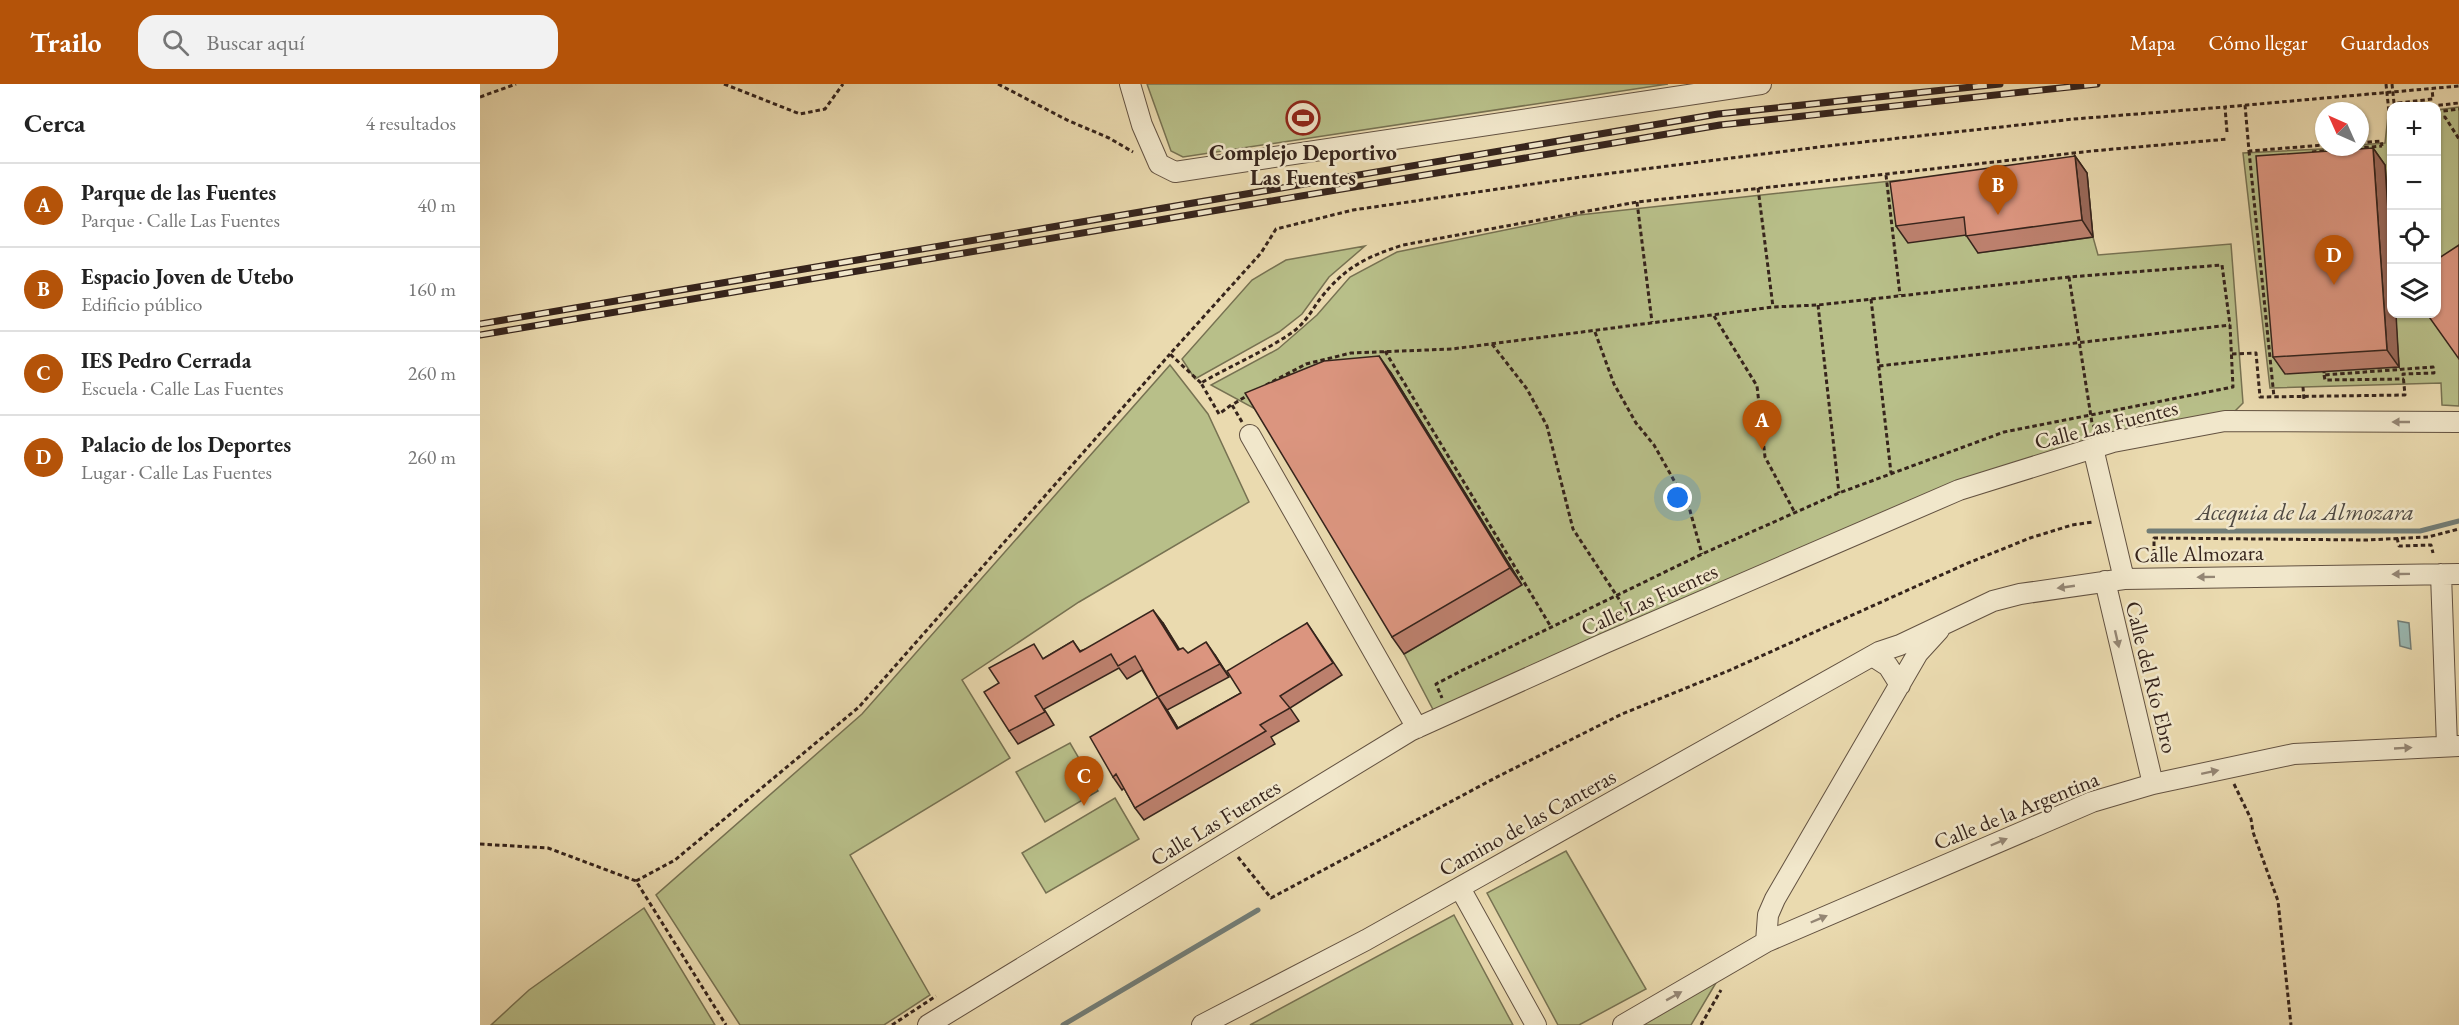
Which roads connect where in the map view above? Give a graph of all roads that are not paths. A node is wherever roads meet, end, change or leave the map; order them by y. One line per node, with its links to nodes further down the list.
1 (1130, 84): 2 (street)
2 (1761, 84)
3 (2459, 422): 5 (street, Calle Las Fuentes, one-way to 5)
4 (1250, 435): 12 (street)
5 (2093, 448): 7 (street, Calle del Río Ebro); 12 (street, Calle Las Fuentes)
6 (2450, 574): 7 (street, Calle Almozara, one-way to 7); 13 (street)
7 (2115, 580): 8 (street, Calle Almozara, one-way to 8); 14 (street, Calle del Río Ebro, one-way to 14)
8 (1946, 623): 9 (street, Camino de las Canteras); 10 (street)
9 (1882, 652): 10 (street); 11 (street); 15 (street, Camino de las Canteras)
10 (1910, 668): 11 (street)
11 (1900, 685): 16 (street)
12 (1418, 728): 17 (street, Calle Las Fuentes)
13 (2453, 746): 14 (street, Calle de la Argentina, one-way to 13)
14 (2153, 784): 16 (street, Calle de la Argentina, one-way to 14)
15 (1460, 888): 18 (street, Camino de las Canteras); 19 (street)
16 (1766, 942): 20 (street, Calle de la Argentina, one-way to 16)
17 (928, 1025)
18 (1202, 1025)
19 (1536, 1025)
20 (1623, 1025)

